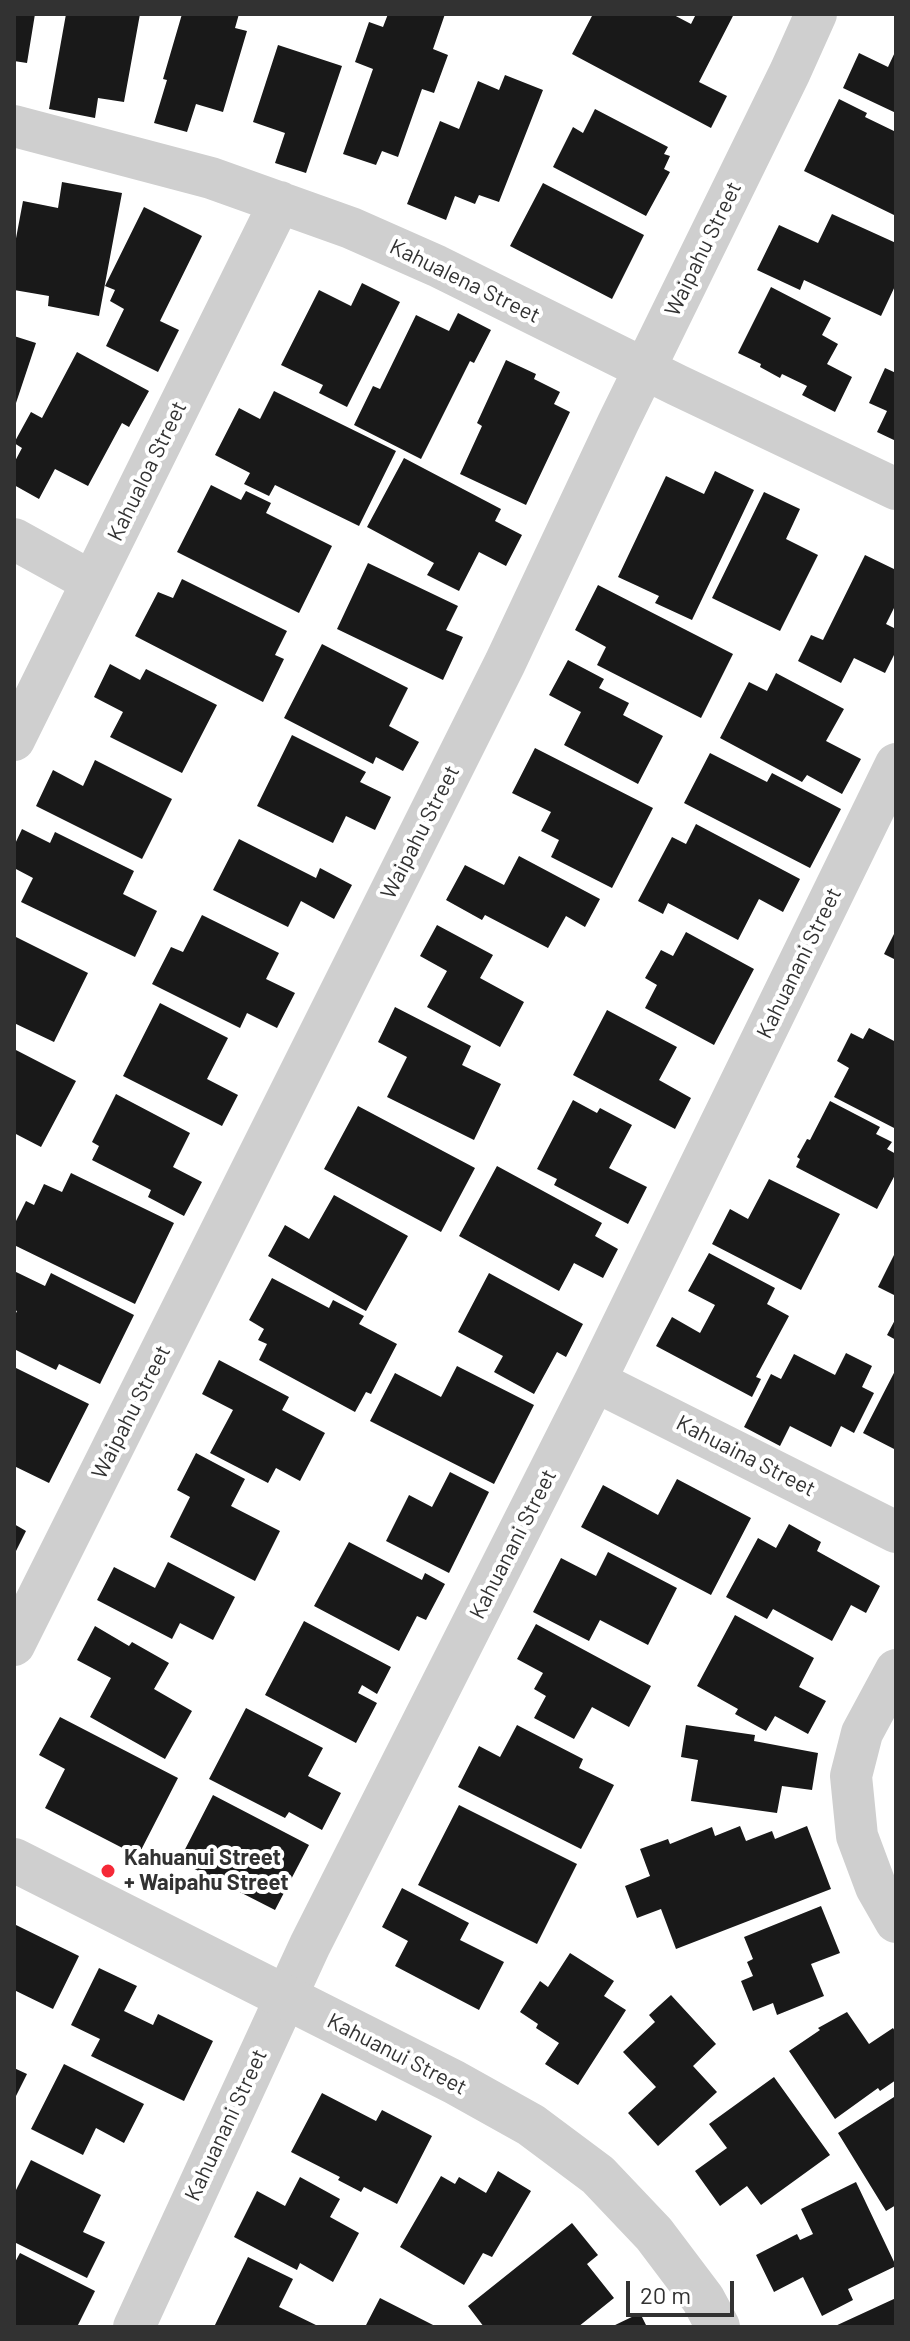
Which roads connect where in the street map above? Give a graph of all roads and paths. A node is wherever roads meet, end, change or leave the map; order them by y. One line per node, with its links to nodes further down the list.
1 (816, 14): 4 (street, Waipahu Street)
2 (14, 126): 3 (street, Kahualena Street)
3 (280, 202): 4 (street, Kahualena Street); 7 (street, Kahualoa Street)
4 (645, 369): 5 (street, Kahualena Street); 12 (street, Waipahu Street)
5 (896, 489)
6 (14, 539): 7 (street)
7 (92, 582): 8 (street, Kahualoa Street)
8 (14, 740)
9 (896, 764): 10 (street, Kahuanani Street)
10 (595, 1381): 11 (street, Kahuaina Street); 16 (street, Kahuanani Street)
11 (896, 1532)
12 (14, 1645)
13 (896, 1670): 15 (street)
14 (14, 1860): 16 (street, Kahuanui Street)
15 (896, 1922)
16 (286, 1997): 17 (street, Kahuanani Street); 18 (street, Kahuanui Street)
17 (134, 2327)
18 (718, 2327)

